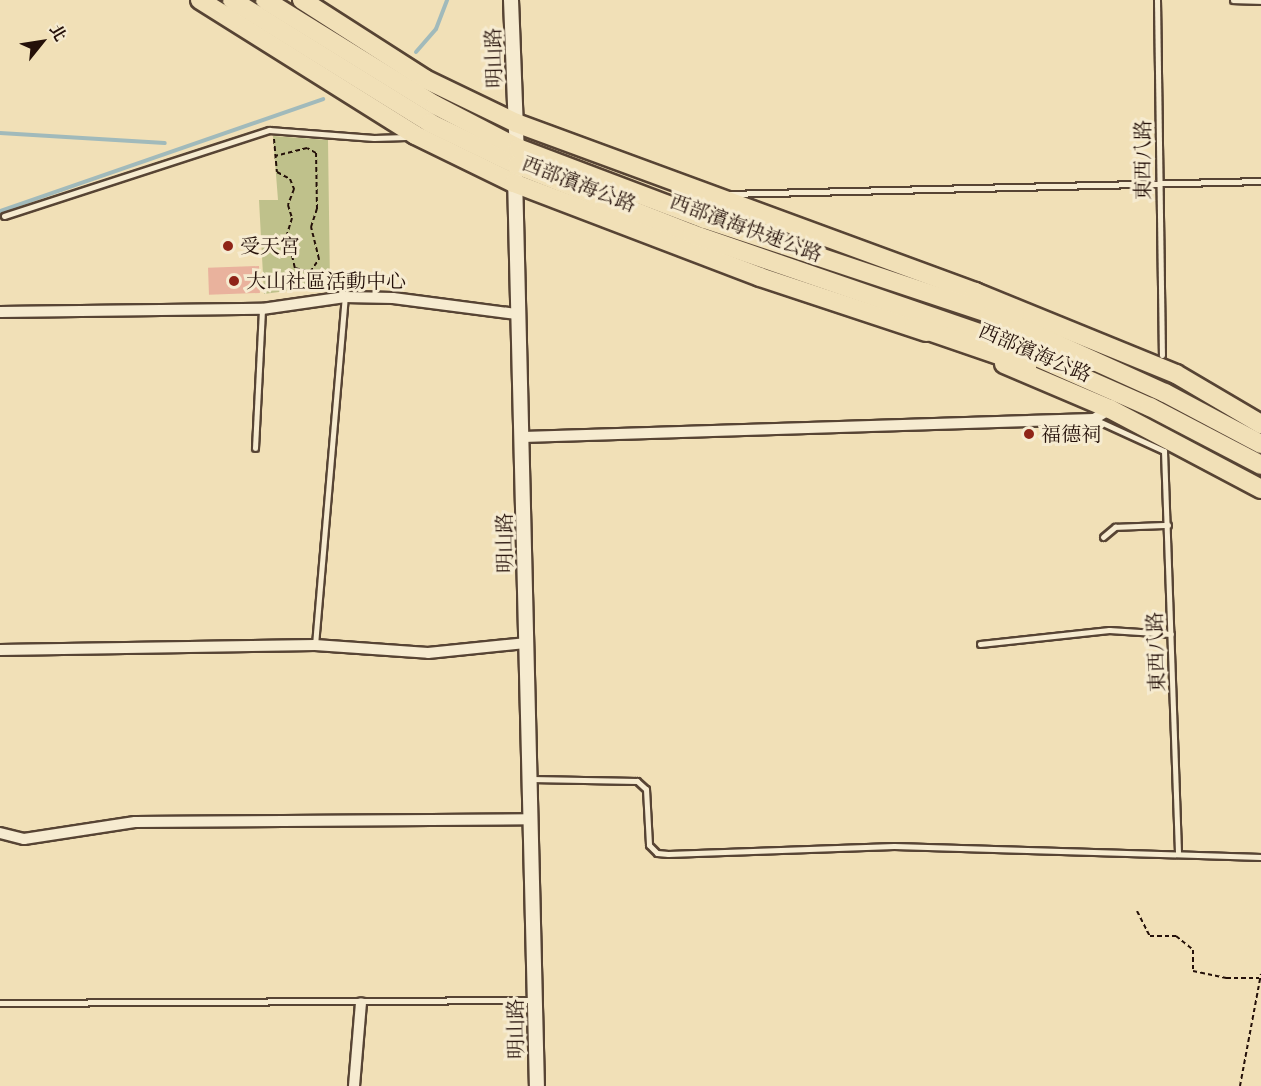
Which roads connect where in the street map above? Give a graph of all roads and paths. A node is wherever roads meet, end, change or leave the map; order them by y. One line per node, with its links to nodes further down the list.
1 (200, 0): 11 (main road, 西部濱海公路)
2 (232, 0): 13 (main road, 西部濱海快速公路)
3 (266, 0): 13 (main road, 西部濱海快速公路)
4 (302, 0): 9 (main road, 西部濱海公路)
5 (512, 0): 9 (street, 明山路)
6 (1157, 0): 16 (lane, 東西八路)
7 (1233, 0): 8 (lane)
8 (1261, 1)
9 (516, 123): 13 (street, 明山路); 17 (main road, 西部濱海公路)
10 (273, 130): 11 (lane); 12 (path); 18 (lane)
11 (417, 136): 15 (main road, 西部濱海公路)
12 (275, 156): 12 (path)
13 (517, 157): 15 (street, 明山路); 26 (main road, 西部濱海快速公路); 27 (main road, 西部濱海快速公路)
14 (1261, 181): 16 (lane)
15 (514, 183): 23 (street, 明山路); 24 (main road, 西部濱海公路)
16 (1158, 185): 17 (lane); 25 (lane, 東西八路)
17 (714, 194): 19 (main road, 西部濱海公路)
18 (3, 216)
19 (975, 292): 26 (main road); 30 (main road, 西部濱海公路)
20 (345, 297): 21 (street); 23 (street); 41 (lane)
21 (262, 309): 22 (street); 33 (lane)
22 (0, 312)
23 (517, 314): 31 (street, 明山路)
24 (914, 326): 27 (main road); 28 (main road, 西部濱海公路)
25 (1162, 355)
26 (1165, 393): 32 (main road, 西部濱海快速公路)
27 (1150, 407): 34 (main road, 西部濱海快速公路)
28 (1110, 409): 29 (street); 35 (main road, 西部濱海公路)
29 (1094, 419): 31 (street); 36 (lane, 東西八路)
30 (1256, 419)
31 (523, 437): 39 (street, 明山路)
32 (1261, 444)
33 (255, 448)
34 (1261, 465)
35 (1261, 489)
36 (1168, 525): 37 (lane); 38 (lane, 東西八路)
37 (1103, 537)
38 (1171, 634): 40 (lane); 46 (lane, 東西八路)
39 (527, 642): 41 (street); 43 (street, 明山路)
40 (980, 644)
41 (315, 645): 42 (street)
42 (0, 650)
43 (531, 779): 44 (street, 明山路); 46 (lane)
44 (530, 819): 45 (street); 50 (street, 明山路)
45 (0, 833)
46 (1178, 852): 47 (lane)
47 (1261, 857)
48 (1137, 911): 49 (path)
49 (1260, 976): 55 (path)
50 (535, 1000): 52 (lane); 54 (street, 明山路)
51 (0, 1003): 52 (lane)
52 (361, 1003): 53 (street)
53 (354, 1086)
54 (537, 1086)
55 (1240, 1086)

